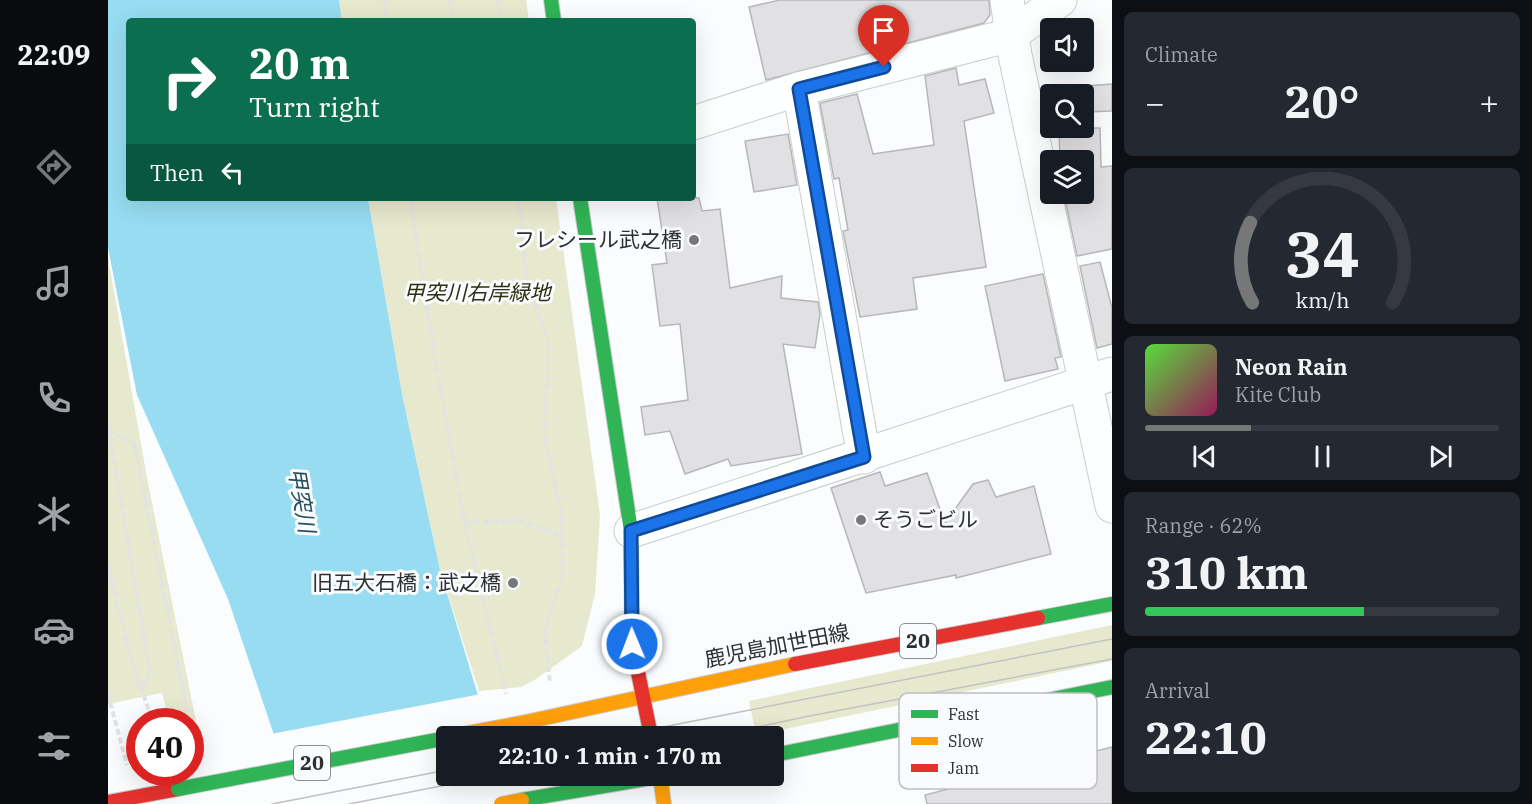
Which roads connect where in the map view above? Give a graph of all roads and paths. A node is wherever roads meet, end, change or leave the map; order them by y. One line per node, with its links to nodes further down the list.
1 (385, 0): 7 (path)
2 (450, 0): 8 (path)
3 (498, 0): 9 (path)
4 (552, 0): 10 (main road)
5 (1007, 0): 11 (street)
6 (1060, 0): 11 (street)
7 (387, 18)
8 (452, 18)
9 (500, 18)
10 (554, 18)
11 (1011, 35): 12 (street); 17 (street)
12 (799, 89): 13 (street); 20 (street)
13 (696, 122)
14 (410, 201): 22 (path)
15 (519, 201): 24 (path)
16 (580, 201): 23 (main road)
17 (1099, 378): 20 (street); 21 (street)
18 (108, 422): 19 (path)
19 (110, 432): 30 (path); 35 (path)
20 (864, 457): 23 (street)
21 (1112, 506)
22 (465, 523): 24 (path); 28 (path)
23 (631, 531): 33 (main road)
24 (562, 536): 27 (path)
25 (108, 565): 30 (path)
26 (1112, 604): 33 (main road, 鹿児島加世田線 / 20)
27 (550, 683)
28 (506, 687)
29 (1112, 687): 31 (main road)
30 (142, 689): 34 (path)
31 (1082, 693)
32 (108, 694): 41 (path)
33 (642, 694): 36 (main road, 鹿児島加世田線 / 20, bridge); 37 (main road)
34 (148, 708)
35 (186, 708)
36 (505, 726)
37 (649, 726)
38 (899, 730): 40 (main road)
39 (436, 740): 44 (main road, 20, bridge)
40 (784, 753)
41 (126, 761)
42 (603, 786): 45 (main road, bridge)
43 (662, 786): 46 (main road)
44 (108, 802)
45 (501, 804)
46 (664, 804)

